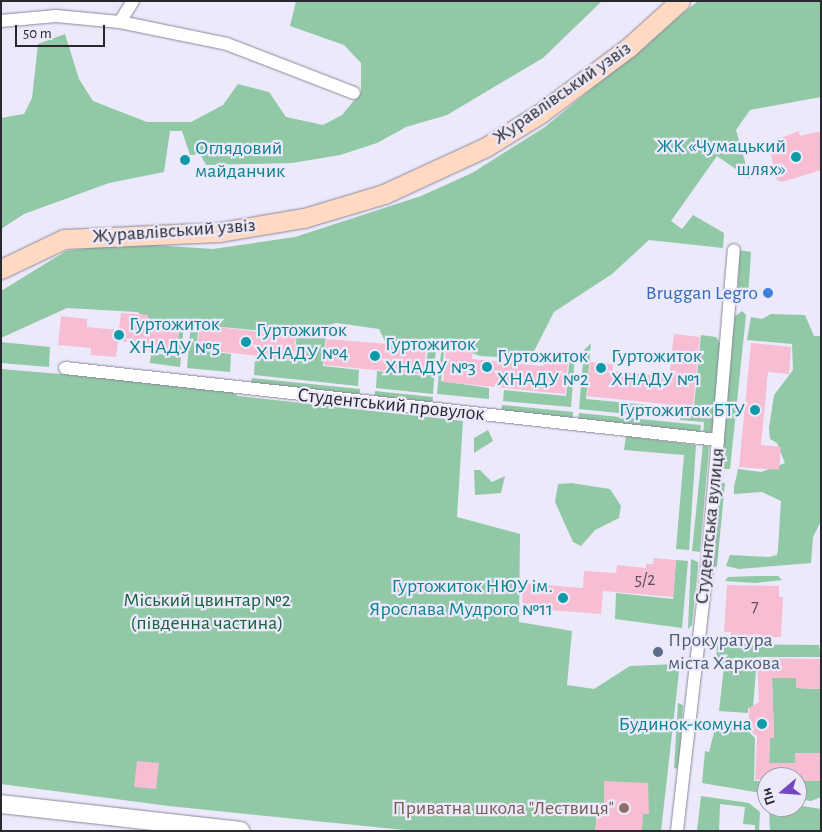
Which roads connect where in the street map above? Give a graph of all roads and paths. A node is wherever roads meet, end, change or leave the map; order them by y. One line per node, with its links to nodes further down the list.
1 (133, 1): 4 (street)
2 (680, 1): 7 (main road, Журавлівський узвіз)
3 (1, 21): 4 (street)
4 (120, 22): 5 (street)
5 (354, 93)
6 (734, 250): 9 (street, Студентська вулиця)
7 (1, 269)
8 (65, 368): 9 (street, Студентський провулок)
9 (718, 440): 12 (street, Студентська вулиця)
10 (1, 804): 11 (main road)
11 (240, 831)
12 (677, 831)

